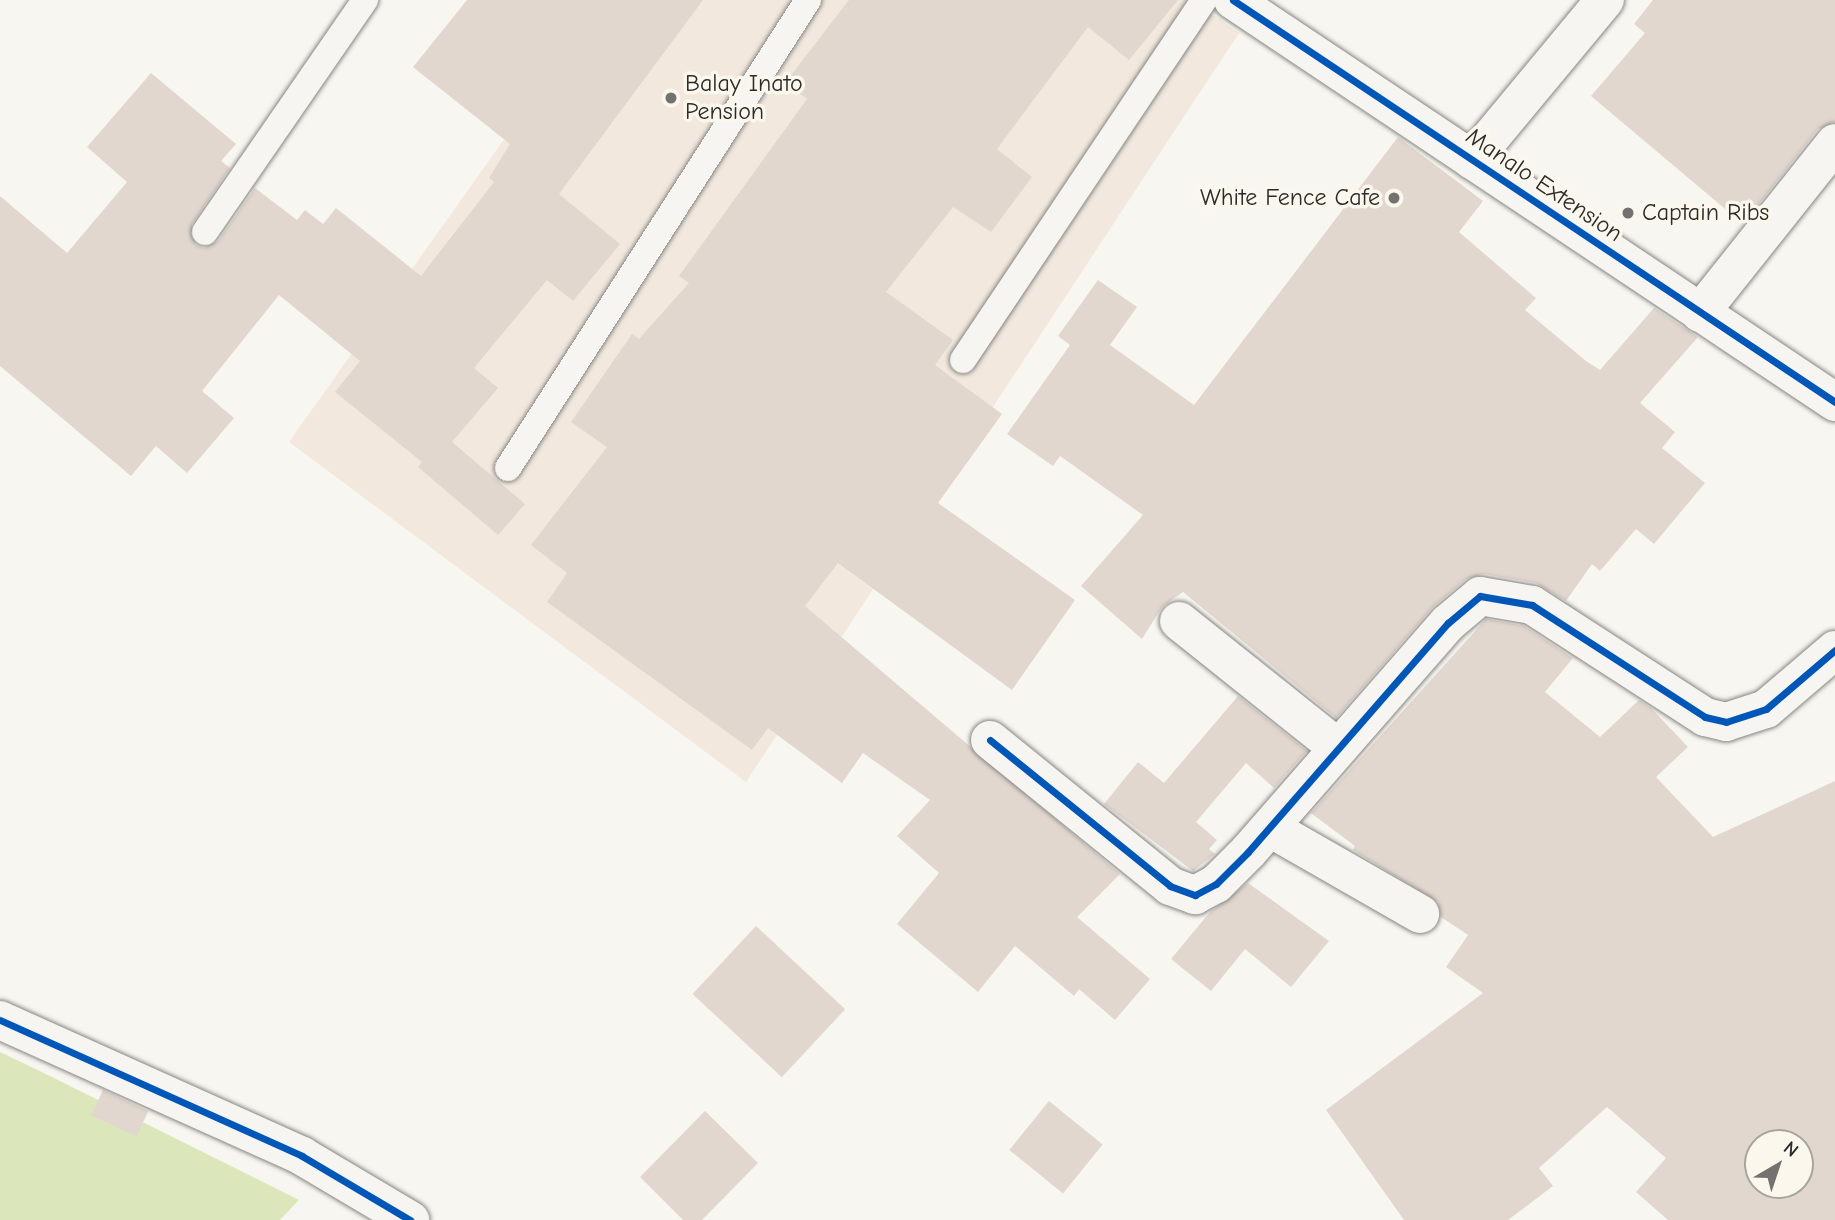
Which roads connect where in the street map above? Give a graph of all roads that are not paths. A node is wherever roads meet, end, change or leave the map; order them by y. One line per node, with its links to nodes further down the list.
1 (365, 0): 8 (lane)
2 (808, 0): 12 (lane)
3 (1204, 0): 10 (lane)
4 (1233, 0): 7 (street, Manalo Extension)
5 (1605, 0): 7 (street)
6 (1835, 144): 9 (street)
7 (1472, 160): 9 (street, Manalo Extension)
8 (205, 232)
9 (1700, 313): 11 (street, Manalo Extension)
10 (963, 360)
11 (1835, 402)
12 (508, 468)
13 (1179, 621): 16 (street)
14 (1835, 650): 16 (street)
15 (990, 740): 17 (street)
16 (1337, 747): 17 (street)
17 (1270, 828): 18 (street)
18 (1420, 914)
19 (0, 1020): 20 (street)
20 (410, 1220)

